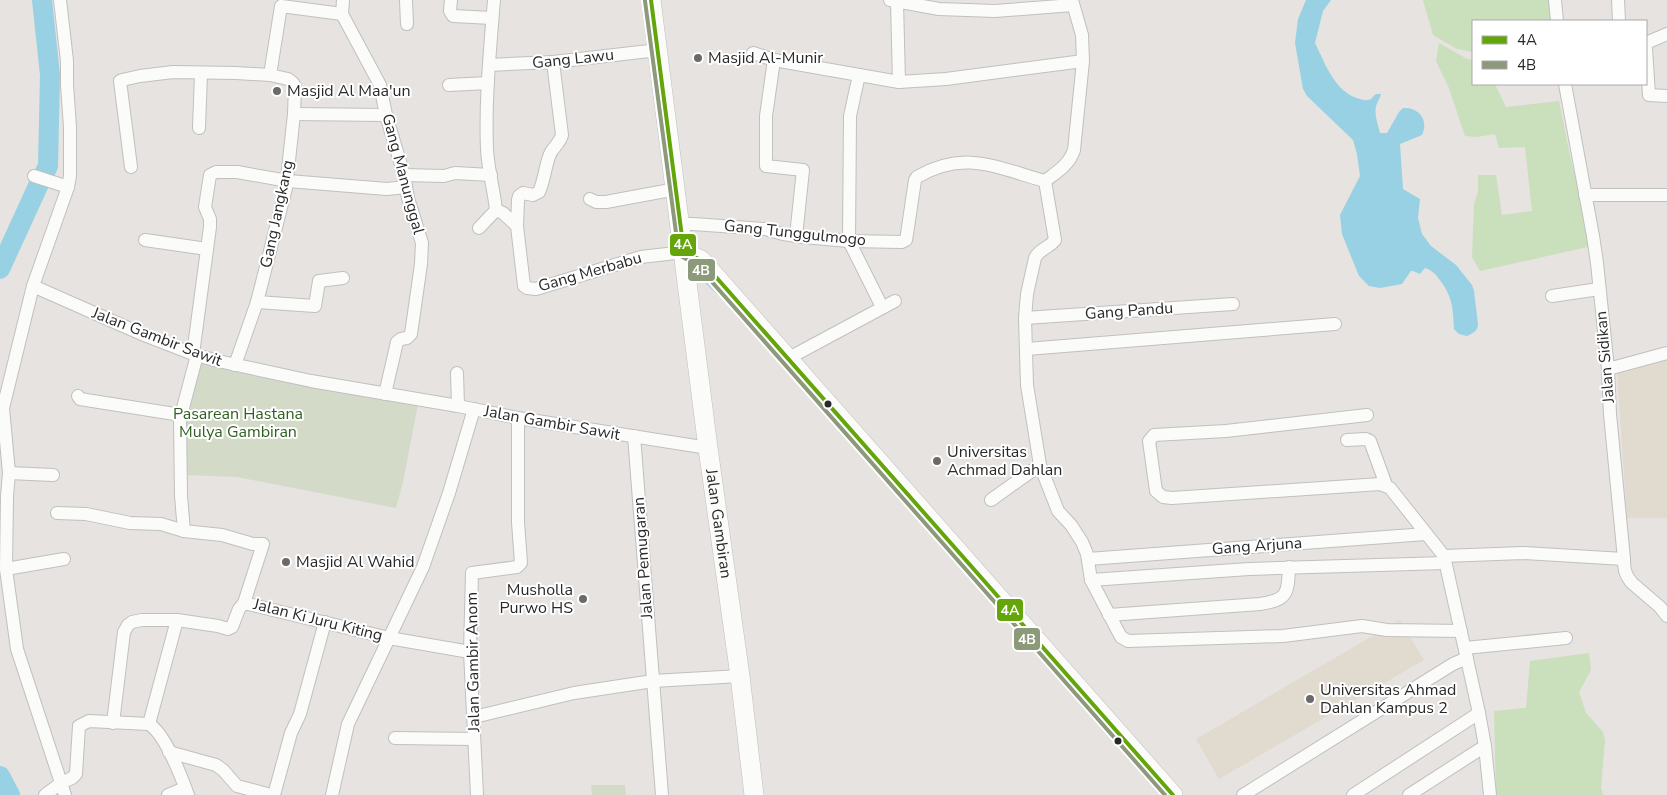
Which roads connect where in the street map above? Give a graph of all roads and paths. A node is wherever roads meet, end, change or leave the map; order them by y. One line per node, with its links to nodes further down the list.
1 (60, 0): 42 (street)
2 (343, 0): 11 (street)
3 (406, 0): 15 (street)
4 (451, 0): 12 (street)
5 (494, 0): 12 (street)
6 (651, 0): 18 (main road, Jalan Gambiran)
7 (1555, 0): 13 (street)
8 (1618, 0): 14 (street)
9 (894, 1): 10 (street); 28 (street)
10 (1073, 2): 21 (street)
11 (342, 14): 27 (street); 34 (street, Gang Manunggal)
12 (492, 18): 24 (street)
13 (1557, 20)
14 (1619, 20)
15 (407, 24)
16 (1667, 34): 17 (street)
17 (1647, 43)
18 (658, 50): 22 (street, Gang Lawu); 43 (main road, Jalan Gambiran)
19 (753, 53): 20 (street)
20 (774, 60): 26 (street); 51 (street)
21 (1084, 61): 28 (street); 41 (street)
22 (554, 62): 24 (street, Gang Lawu); 49 (street)
23 (1647, 64): 32 (street)
24 (489, 65): 29 (street)
25 (201, 72): 27 (street); 35 (street); 36 (street)
26 (859, 75): 28 (street); 53 (street)
27 (270, 76): 33 (street, Gang Jangkang)
28 (899, 82)
29 (488, 83): 30 (street); 37 (street)
30 (449, 85)
31 (1565, 85): 44 (street, Jalan Sidikan)
32 (1667, 96)
33 (294, 114): 34 (street); 39 (street, Gang Jangkang)
34 (386, 115): 40 (street, Gang Manunggal)
35 (199, 128)
36 (131, 167)
37 (491, 175): 40 (street); 47 (street)
38 (36, 176): 42 (street)
39 (288, 180): 40 (street); 54 (street); 61 (street, Gang Jangkang)
40 (405, 181): 73 (street, Gang Manunggal)
41 (1045, 181): 53 (street, Gang Tunggulmogo); 64 (street)
42 (67, 187): 57 (street)
43 (676, 188): 46 (street); 48 (main road, Jalan Gambiran)
44 (1585, 195): 45 (street); 58 (street, Jalan Sidikan)
45 (1667, 195)
46 (590, 198)
47 (496, 210): 49 (street); 50 (street)
48 (680, 224): 51 (street, Gang Tunggulmogo); 55 (main road, Jalan Gambiran)
49 (517, 226): 55 (street, Gang Merbabu)
50 (479, 228)
51 (796, 236): 53 (street, Gang Tunggulmogo)
52 (145, 240): 54 (street)
53 (848, 241): 63 (street)
54 (207, 249): 68 (street)
55 (684, 252): 69 (main road); 82 (main road, Jalan Gambiran)
56 (343, 278): 61 (street)
57 (33, 286): 68 (street, Jalan Gambir Sawit); 84 (street)
58 (1600, 289): 59 (street); 71 (street, Jalan Sidikan)
59 (1552, 296)
60 (895, 301): 63 (street)
61 (257, 302): 70 (street, Gang Jangkang)
62 (1233, 304): 64 (street, Gang Pandu)
63 (882, 307): 69 (street)
64 (1025, 318): 66 (street)
65 (1334, 324): 66 (street)
66 (1027, 349): 83 (street)
67 (1667, 353): 71 (street)
68 (195, 354): 70 (street, Jalan Gambir Sawit); 77 (street)
69 (787, 359): 127 (main road)
70 (235, 365): 73 (street, Jalan Gambir Sawit)
71 (1608, 369): 93 (street, Jalan Sidikan)
72 (457, 374): 75 (street)
73 (385, 394): 75 (street, Jalan Gambir Sawit)
74 (78, 396): 77 (street)
75 (458, 406): 76 (street, Jalan Gambir Sawit)
76 (474, 409): 79 (street, Jalan Gambir Sawit); 104 (street)
77 (181, 415): 89 (street)
78 (1367, 415): 86 (street)
79 (518, 418): 80 (street, Jalan Gambir Sawit); 106 (street, Jalan Gambir Anom)
80 (634, 436): 82 (street, Jalan Gambir Sawit); 109 (street, Jalan Pemugaran)
81 (1347, 440): 86 (street)
82 (708, 448): 108 (main road, Jalan Gambiran)
83 (1040, 465): 87 (street); 91 (street)
84 (9, 473): 85 (street); 96 (street)
85 (53, 475)
86 (1386, 485): 90 (street)
87 (991, 500)
88 (57, 513): 89 (street)
89 (184, 531): 98 (street, Jalan Ki Juru Kiting)
90 (1426, 534): 91 (street, Gang Arjuna); 94 (street)
91 (1088, 558): 97 (street)
92 (64, 559): 96 (street)
93 (1624, 559): 94 (street); 100 (street, Jalan Sidikan)
94 (1444, 560): 95 (street); 103 (street)
95 (1289, 567): 97 (street); 99 (street)
96 (6, 569): 118 (street)
97 (1091, 580): 99 (street)
98 (244, 603): 101 (street); 102 (street, Jalan Ki Juru Kiting)
99 (1109, 615): 103 (street)
100 (1667, 616)
101 (177, 620): 112 (street); 113 (street)
102 (325, 622): 104 (street, Jalan Ki Juru Kiting); 122 (street)
103 (1461, 632): 107 (street)
104 (390, 638): 106 (street, Jalan Ki Juru Kiting); 123 (street)
105 (1566, 638): 107 (street)
106 (470, 652): 111 (street, Jalan Gambir Anom)
107 (1466, 653): 110 (street); 128 (street)
108 (740, 676): 109 (street); 126 (main road, Jalan Gambiran)
109 (653, 681): 111 (street); 125 (street, Jalan Pemugaran)
110 (1479, 713): 116 (street); 129 (street)
111 (474, 717): 115 (street, Jalan Gambir Anom)
112 (113, 723): 113 (street); 118 (street)
113 (149, 724): 117 (street)
114 (395, 738): 115 (street)
115 (474, 739): 124 (street, Jalan Gambir Anom)
116 (1485, 746): 130 (street); 131 (street)
117 (169, 752): 119 (street); 122 (street)
118 (63, 789): 120 (street)
119 (187, 791): 121 (street)
120 (45, 795)
121 (168, 795)
122 (273, 795)
123 (332, 795)
124 (477, 795)
125 (662, 795)
126 (754, 795)
127 (1173, 795)
128 (1243, 795)
129 (1353, 795)
130 (1409, 795)
131 (1490, 795)

